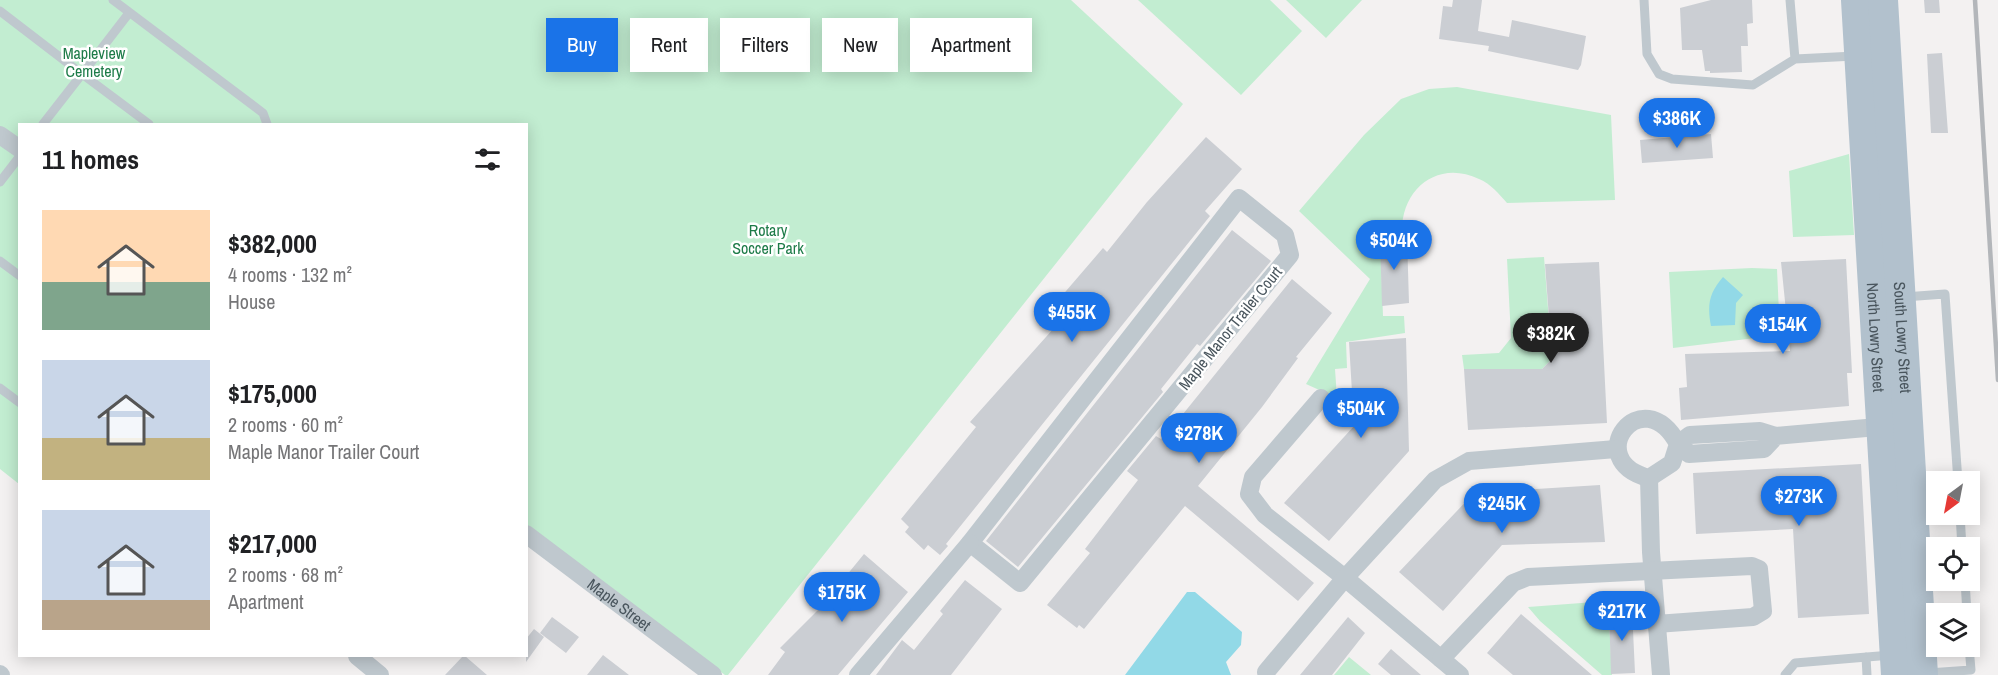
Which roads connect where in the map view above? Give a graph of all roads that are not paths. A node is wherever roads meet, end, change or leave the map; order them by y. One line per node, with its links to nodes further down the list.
1 (113, 0): 7 (lane)
2 (1644, 0): 9 (lane)
3 (1790, 0): 9 (lane)
4 (1856, 0): 8 (main road, North Lowry Street)
5 (1882, 0): 20 (main road, South Lowry Street)
6 (0, 10): 10 (lane)
7 (129, 13): 10 (lane); 13 (lane)
8 (1859, 56): 9 (lane); 24 (main road, North Lowry Street)
9 (1795, 59)
10 (82, 74): 11 (lane); 12 (lane)
11 (45, 123)
12 (148, 123)
13 (267, 123)
14 (0, 135): 15 (street)
15 (18, 148)
16 (18, 159): 17 (lane)
17 (0, 182)
18 (0, 261): 19 (lane)
19 (18, 274)
20 (1901, 297): 24 (main road, South Lowry Street); 27 (lane)
21 (0, 388): 23 (lane)
22 (1321, 398): 32 (street)
23 (18, 401)
24 (1895, 426): 25 (street); 39 (main road, South Lowry Street)
25 (1680, 444): 26 (street); 28 (street)
26 (1616, 450): 28 (street); 32 (street)
27 (1957, 471)
28 (1649, 478): 31 (street)
29 (528, 536): 38 (street, Maple Street)
30 (970, 543): 30 (street, Maple Manor Trailer Court); 43 (street, Maple Manor Trailer Court)
31 (1653, 572): 33 (street); 33 (street); 37 (street)
32 (1346, 578): 37 (street); 40 (street)
33 (1656, 624): 45 (street)
34 (358, 657): 41 (street)
35 (1866, 657): 39 (lane); 46 (lane); 47 (lane)
36 (1970, 657): 39 (lane)
37 (1442, 659): 44 (street)
38 (692, 669): 42 (street, Maple Street)
39 (1909, 669)
40 (1266, 672)
41 (380, 675)
42 (713, 675)
43 (858, 675)
44 (1460, 675)
45 (1661, 675)
46 (1785, 675)
47 (1867, 675)

